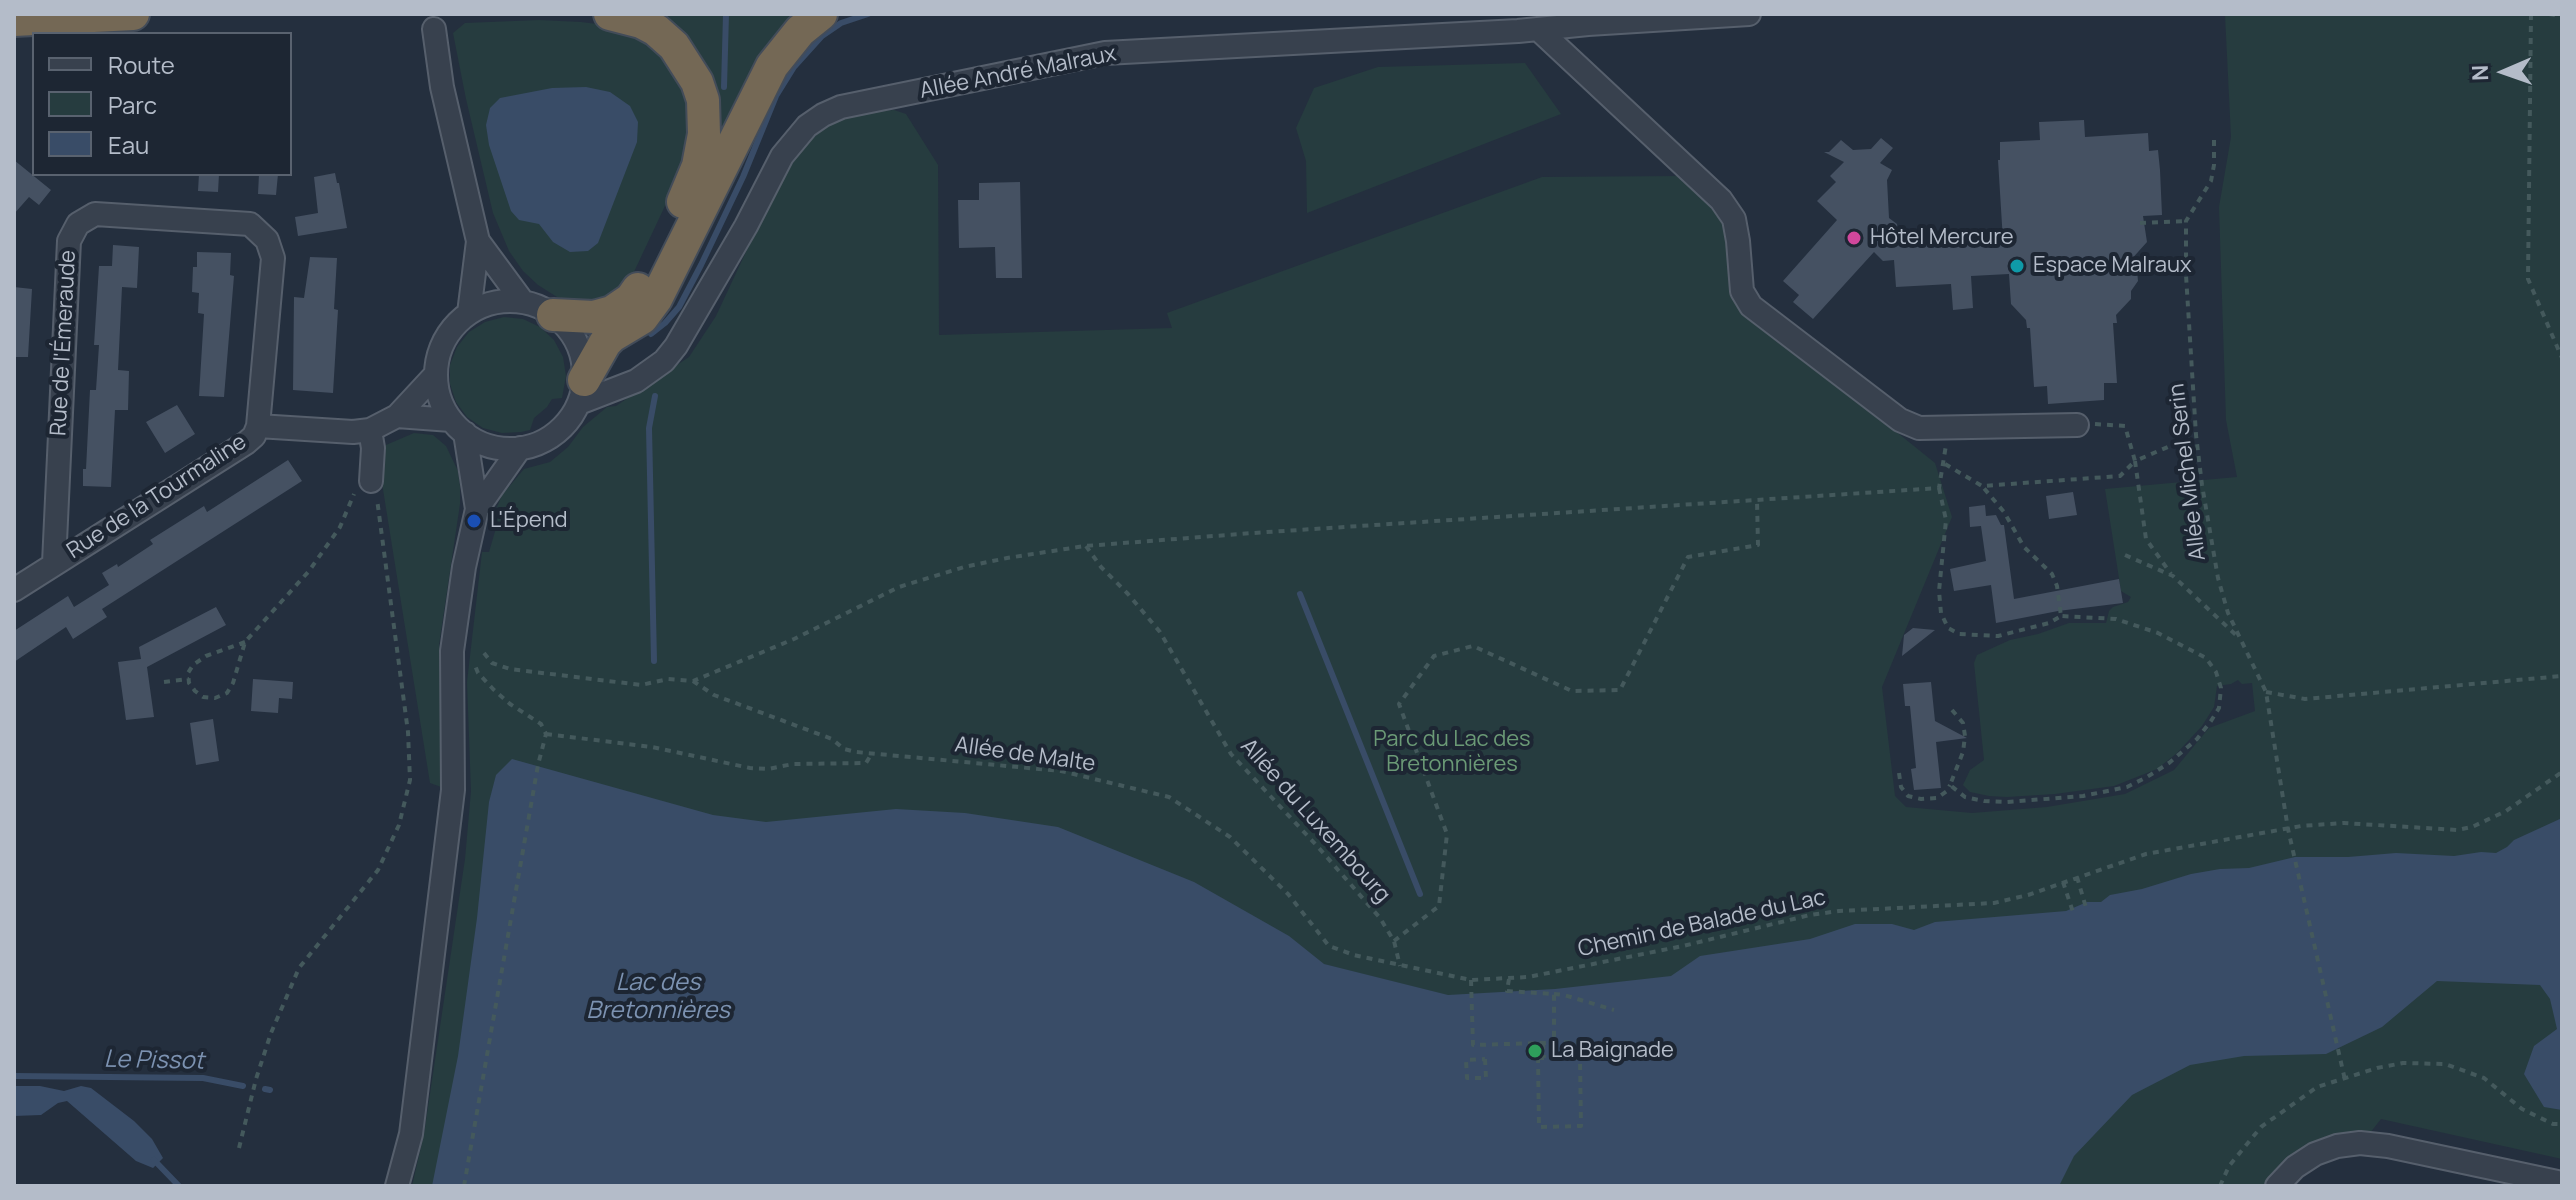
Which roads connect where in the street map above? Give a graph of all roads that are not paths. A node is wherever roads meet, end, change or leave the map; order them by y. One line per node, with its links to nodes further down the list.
1 (133, 14): 5 (highway)
2 (610, 14): 11 (highway)
3 (821, 14): 13 (highway)
4 (1749, 14): 7 (street, Allée André Malraux)
5 (14, 20)
6 (434, 29): 8 (street)
7 (1538, 29): 13 (street, Allée André Malraux); 15 (street)
8 (478, 241): 9 (street); 10 (street)
9 (523, 302): 10 (street); 11 (street)
10 (469, 313): 12 (street)
11 (553, 315): 13 (street)
12 (436, 374): 14 (street, Rue de la Tourmaline); 17 (street)
13 (582, 391): 19 (street)
14 (397, 416): 17 (street); 18 (street, Rue de la Tourmaline)
15 (2077, 425)
16 (258, 426): 18 (street, Rue de la Tourmaline); 22 (street, Rue de la Tourmaline); 22 (street, Rue de l'Émeraude)
17 (458, 427): 19 (street); 21 (street)
18 (370, 430): 20 (street)
19 (520, 448): 21 (street)
20 (371, 481)
21 (477, 509): 25 (street)
22 (54, 563): 23 (street, Rue de la Tourmaline)
23 (14, 590)
24 (2562, 1183): 26 (street)
25 (397, 1186)
26 (2277, 1186)

